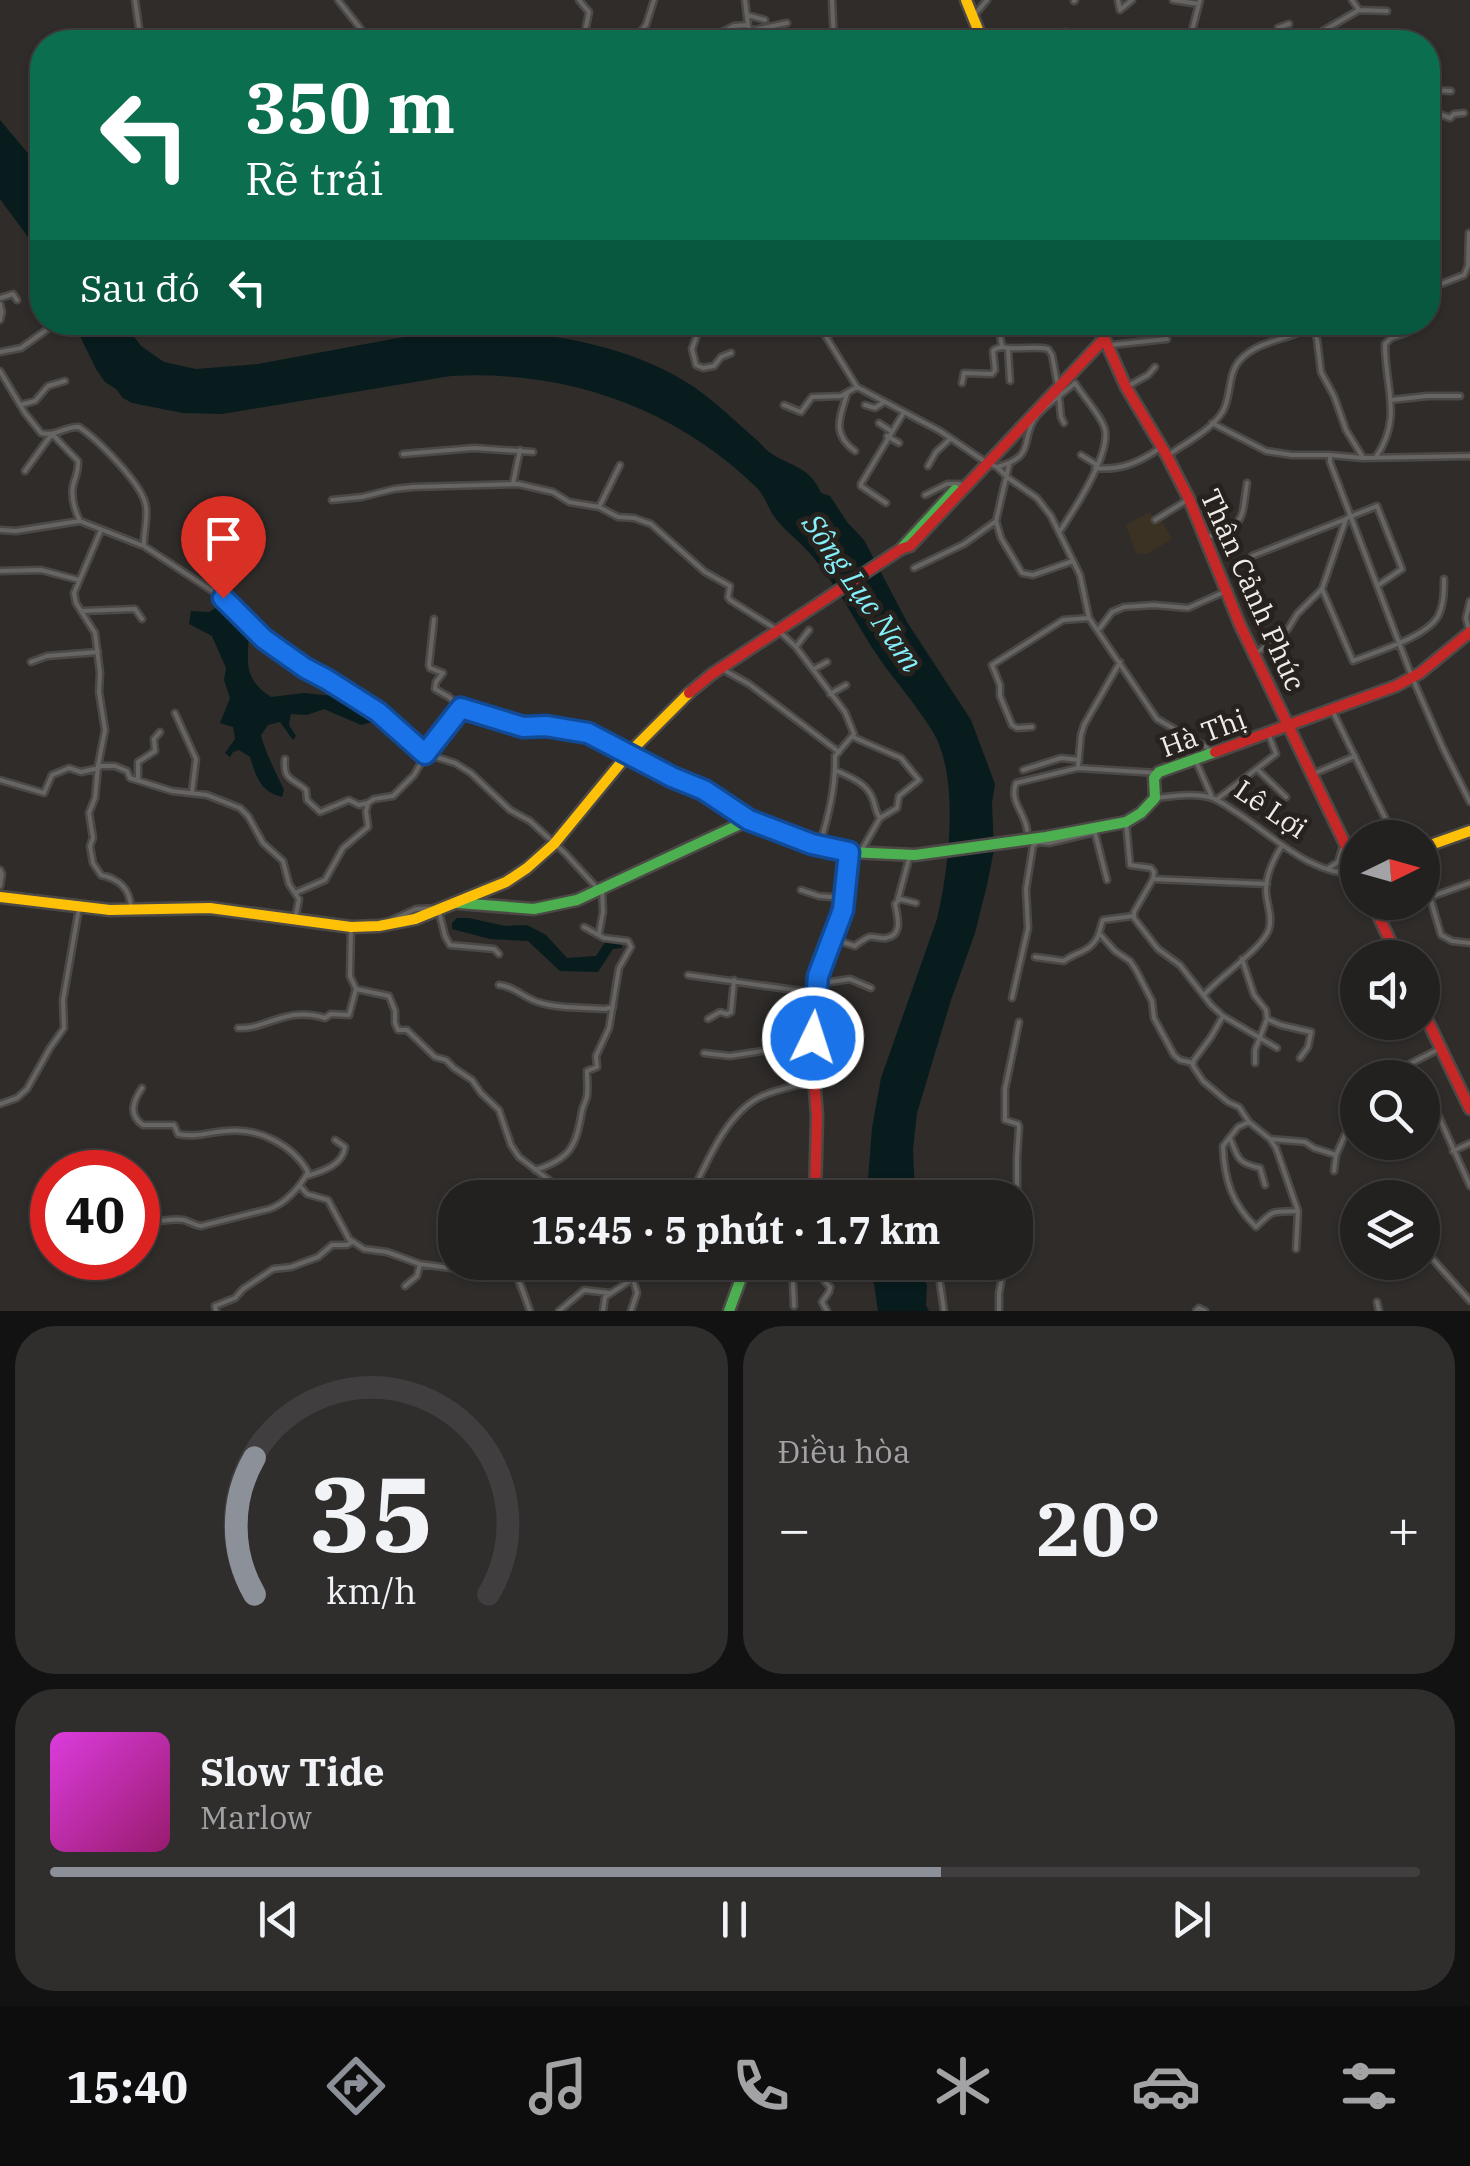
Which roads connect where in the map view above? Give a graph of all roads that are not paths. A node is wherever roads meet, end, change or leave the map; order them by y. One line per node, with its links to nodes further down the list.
1 (135, 0): 22 (street)
2 (338, 0): 23 (street)
3 (580, 0): 24 (street)
4 (654, 0): 25 (street)
5 (745, 0): 16 (street)
6 (832, 0): 27 (street)
7 (966, 0): 17 (main road)
8 (987, 0): 17 (street)
9 (1118, 0): 10 (street)
10 (1132, 0)
11 (1173, 0): 13 (street)
12 (1352, 0): 14 (street)
13 (1199, 2): 29 (street)
14 (1359, 10): 15 (street); 31 (street)
15 (1387, 10)
16 (746, 16): 18 (street); 21 (street)
17 (972, 17): 28 (main road)
18 (766, 20)
19 (787, 22): 21 (street)
20 (1290, 24): 30 (street)
21 (749, 28): 26 (street)
22 (139, 30)
23 (362, 30)
24 (585, 30)
25 (641, 30)
26 (726, 30)
27 (835, 30)
28 (977, 30)
29 (1192, 30)
30 (1278, 30)
31 (1325, 30)
32 (1440, 91): 33 (street)
33 (1451, 91)
34 (1440, 114): 35 (street)
35 (1464, 114)
36 (1470, 233): 37 (street)
37 (1440, 285)
38 (17, 300): 39 (street)
39 (0, 301): 40 (street)
40 (0, 320)
41 (39, 335): 53 (street)
42 (697, 335): 54 (street)
43 (826, 335): 50 (street)
44 (830, 335): 50 (street)
45 (1002, 335): 52 (street)
46 (1289, 335): 73 (street)
47 (1315, 335): 87 (street)
48 (1399, 335): 65 (street)
49 (1101, 336): 51 (street); 61 (main road, Thân Cảnh Phúc); 62 (main road)
50 (827, 338): 60 (street)
51 (1166, 339)
52 (1005, 348): 58 (street); 59 (street); 62 (street)
53 (0, 352)
54 (732, 354)
55 (1155, 366): 61 (street)
56 (0, 373): 69 (street)
57 (65, 380): 69 (street)
58 (1010, 380)
59 (962, 383)
60 (857, 387): 63 (street); 66 (street)
61 (1126, 387): 80 (main road, Thân Cảnh Phúc)
62 (1058, 389): 72 (street); 88 (main road); 89 (street); 92 (street)
63 (847, 394): 67 (street); 79 (street)
64 (1460, 396): 65 (street)
65 (1390, 400): 86 (street)
66 (884, 402): 68 (street); 70 (street)
67 (784, 405)
68 (865, 405)
69 (20, 406): 75 (street)
70 (904, 412): 74 (street); 76 (street)
71 (879, 423): 74 (street)
72 (1064, 423)
73 (1212, 423): 80 (street); 84 (street)
74 (889, 434): 77 (street); 101 (street)
75 (52, 435): 93 (street); 104 (street); 111 (street)
76 (950, 439): 88 (street); 91 (street)
77 (899, 442)
78 (520, 450): 81 (street); 82 (street); 95 (street)
79 (855, 451)
80 (1164, 451): 92 (street); 99 (main road, Thân Cảnh Phúc)
81 (533, 452)
82 (403, 454)
83 (1081, 455): 92 (street)
84 (1330, 455): 87 (street); 103 (street)
85 (1470, 456): 86 (street)
86 (1376, 457): 87 (street)
87 (1363, 458)
88 (989, 463): 89 (street); 94 (street); 97 (main road); 112 (main road)
89 (1008, 464): 94 (street)
90 (620, 465): 102 (street)
91 (928, 466)
92 (1096, 466): 109 (street)
93 (25, 471)
94 (1007, 477): 106 (street); 109 (street)
95 (513, 483): 100 (street); 102 (street)
96 (1247, 483): 110 (street)
97 (960, 484): 98 (street); 112 (main road)
98 (925, 495)
99 (1188, 499): 105 (street); 110 (main road, Thân Cảnh Phúc)
100 (332, 500)
101 (886, 503)
102 (600, 507): 129 (street)
103 (1348, 517): 113 (street); 119 (street); 119 (street); 120 (street)
104 (80, 520): 107 (street); 108 (street)
105 (1155, 520)
106 (996, 521): 114 (street); 115 (street)
107 (0, 530)
108 (101, 530): 111 (street); 118 (street)
109 (1060, 531): 114 (street)
110 (1206, 538): 121 (main road, Thân Cảnh Phúc)
111 (142, 545): 153 (street)
112 (901, 550): 129 (main road)
113 (1252, 556)
114 (1073, 561): 125 (street)
115 (914, 568)
116 (0, 571): 118 (street)
117 (1444, 579): 131 (street)
118 (78, 580): 123 (street)
119 (1376, 586): 131 (street)
120 (1322, 589): 131 (street); 134 (street)
121 (1226, 591): 128 (street); 134 (main road, Thân Cảnh Phúc)
122 (1470, 601): 130 (street)
123 (82, 611): 124 (street); 133 (street)
124 (142, 618)
125 (1089, 618): 128 (street); 147 (street)
126 (434, 619): 143 (street)
127 (808, 630): 132 (street)
128 (1098, 630): 137 (street)
129 (779, 631): 132 (street); 139 (main road)
130 (1470, 632): 140 (main road, Hà Thị)
131 (1399, 642): 140 (street)
132 (796, 647): 138 (street)
133 (98, 652): 135 (street); 159 (street)
134 (1254, 655): 146 (main road, Thân Cảnh Phúc)
135 (31, 662)
136 (827, 662): 138 (street)
137 (1120, 662): 152 (street); 158 (street)
138 (814, 668): 142 (street)
139 (722, 669): 151 (street); 154 (main road)
140 (1412, 677): 144 (main road, Hà Thị); 172 (street)
141 (846, 685): 142 (street)
142 (830, 694): 150 (street)
143 (461, 708): 153 (street); 154 (street)
144 (1332, 710): 146 (main road, Hà Thị); 155 (street)
145 (175, 712): 168 (street)
146 (1290, 726): 149 (main road, Hà Thị); 165 (main road, Thân Cảnh Phúc)
147 (1032, 727)
148 (160, 732): 167 (street)
149 (1268, 734): 152 (main road, Hà Thị); 161 (street)
150 (853, 737): 151 (street); 174 (street)
151 (839, 752): 163 (street)
152 (1212, 753): 156 (main road, Hà Thị)
153 (425, 754): 173 (street); 182 (street)
154 (628, 754): 175 (street); 182 (main road)
155 (1355, 756): 165 (street); 176 (street)
156 (1195, 758): 164 (main road, Hà Thị); 170 (street)
157 (285, 759): 173 (street)
158 (1079, 760): 160 (street); 162 (street)
159 (99, 767): 166 (street); 167 (street); 208 (street)
160 (1078, 768): 164 (street); 178 (street)
161 (1257, 768): 170 (street); 171 (street)
162 (1024, 770)
163 (837, 771): 174 (street); 184 (street)
164 (1157, 773): 169 (main road, Hà Thị)
165 (1312, 775): 181 (main road, Thân Cảnh Phúc)
166 (0, 780)
167 (138, 780): 168 (street)
168 (192, 792): 199 (street)
169 (1155, 798): 170 (street, Lê Lợi); 177 (main road)
170 (1214, 798): 185 (street, Lê Lợi)
171 (1286, 798)
172 (1470, 802)
173 (368, 803): 199 (street)
174 (880, 818): 186 (street)
175 (749, 820): 184 (main road); 197 (main road)
176 (1386, 820)
177 (1126, 822): 179 (main road); 192 (street)
178 (1027, 830)
179 (1095, 830): 187 (main road); 193 (street); 229 (street)
180 (1470, 834): 183 (main road)
181 (1340, 835)
182 (554, 844): 197 (street); 205 (main road)
183 (1440, 844)
184 (820, 846): 186 (main road)
185 (1282, 846): 189 (street, Lê Lợi); 195 (street)
186 (855, 853): 187 (main road); 202 (main road)
187 (912, 855): 203 (street)
188 (1340, 858): 189 (street)
189 (1326, 869): 191 (street, Lê Lợi)
190 (0, 870): 196 (street)
191 (1340, 874)
192 (1152, 879): 195 (street); 209 (street)
193 (1107, 880)
194 (1470, 883): 200 (street)
195 (1266, 884): 220 (street)
196 (0, 886)
197 (600, 889): 205 (main road); 215 (street)
198 (800, 890): 202 (street)
199 (295, 893): 210 (street)
200 (1440, 894)
201 (0, 897): 206 (main road)
202 (844, 898): 216 (main road)
203 (898, 900): 204 (street); 216 (street)
204 (916, 903)
205 (454, 904): 207 (main road)
206 (80, 908): 208 (main road); 249 (street)
207 (438, 908): 212 (main road); 218 (street)
208 (131, 909): 210 (main road)
209 (1133, 916): 214 (street); 228 (street)
210 (295, 919): 212 (main road)
211 (1436, 920): 217 (street)
212 (351, 926): 225 (street)
213 (584, 926): 215 (street)
214 (1099, 933): 219 (street); 245 (street)
215 (598, 935): 230 (street)
216 (833, 939): 223 (main road)
217 (1470, 943)
218 (499, 954)
219 (1035, 957)
220 (1242, 959): 228 (street); 233 (street)
221 (688, 975): 222 (street)
222 (734, 980): 227 (street); 232 (street)
223 (818, 980): 226 (street); 227 (main road)
224 (500, 985): 230 (street)
225 (356, 988): 235 (street); 260 (street)
226 (871, 988)
227 (816, 994): 237 (main road)
228 (1204, 995): 231 (street)
229 (1012, 998)
230 (613, 1007): 260 (street)
231 (1223, 1016): 238 (street); 245 (street)
232 (708, 1018)
233 (1267, 1019): 238 (street); 243 (street)
234 (1019, 1022): 266 (street)
235 (238, 1028)
236 (857, 1036): 237 (street)
237 (813, 1039): 242 (street); 247 (main road)
238 (1259, 1039): 240 (street); 246 (street)
239 (1437, 1040): 241 (main road)
240 (1277, 1048)
241 (1441, 1048): 244 (street); 250 (main road)
242 (704, 1053)
243 (1300, 1058)
244 (1418, 1060)
245 (1192, 1062): 252 (street)
246 (1255, 1063)
247 (814, 1081): 264 (street); 265 (main road)
248 (142, 1088): 262 (street)
249 (0, 1104)
250 (1470, 1108)
251 (1440, 1121): 258 (street)
252 (1249, 1122): 253 (street); 254 (street)
253 (1230, 1138): 267 (street); 270 (street)
254 (1270, 1139): 259 (street); 270 (street)
255 (336, 1140): 262 (street)
256 (1470, 1143): 258 (street)
257 (1340, 1146): 259 (street)
258 (1453, 1151): 269 (street)
259 (1336, 1155): 261 (street)
260 (535, 1170): 263 (street)
261 (1334, 1170)
262 (306, 1176): 268 (street)
263 (549, 1180)
264 (698, 1180)
265 (815, 1180)
266 (1017, 1180)
267 (1265, 1184)
268 (299, 1186): 271 (street); 272 (street)
269 (1470, 1186)
270 (1298, 1210): 273 (street)
271 (160, 1222)
272 (352, 1242): 274 (street); 290 (street)
273 (1296, 1249)
274 (420, 1264): 275 (street); 285 (street)
275 (438, 1266)
276 (1440, 1268): 287 (street)
277 (520, 1280): 291 (street)
278 (631, 1280): 286 (street)
279 (634, 1280): 294 (street)
280 (740, 1280): 295 (main road)
281 (793, 1280): 289 (street)
282 (824, 1280): 296 (street)
283 (940, 1280): 297 (street)
284 (1002, 1280): 298 (street)
285 (405, 1286)
286 (609, 1294): 292 (street); 293 (street)
287 (1470, 1301)
288 (1377, 1302): 301 (street)
289 (794, 1306)
290 (216, 1311)
291 (530, 1311)
292 (559, 1311)
293 (603, 1311)
294 (631, 1311)
295 (729, 1311)
296 (826, 1311)
297 (944, 1311)
298 (999, 1311)
299 (1196, 1311): 300 (street)
300 (1205, 1311)
301 (1380, 1311)

